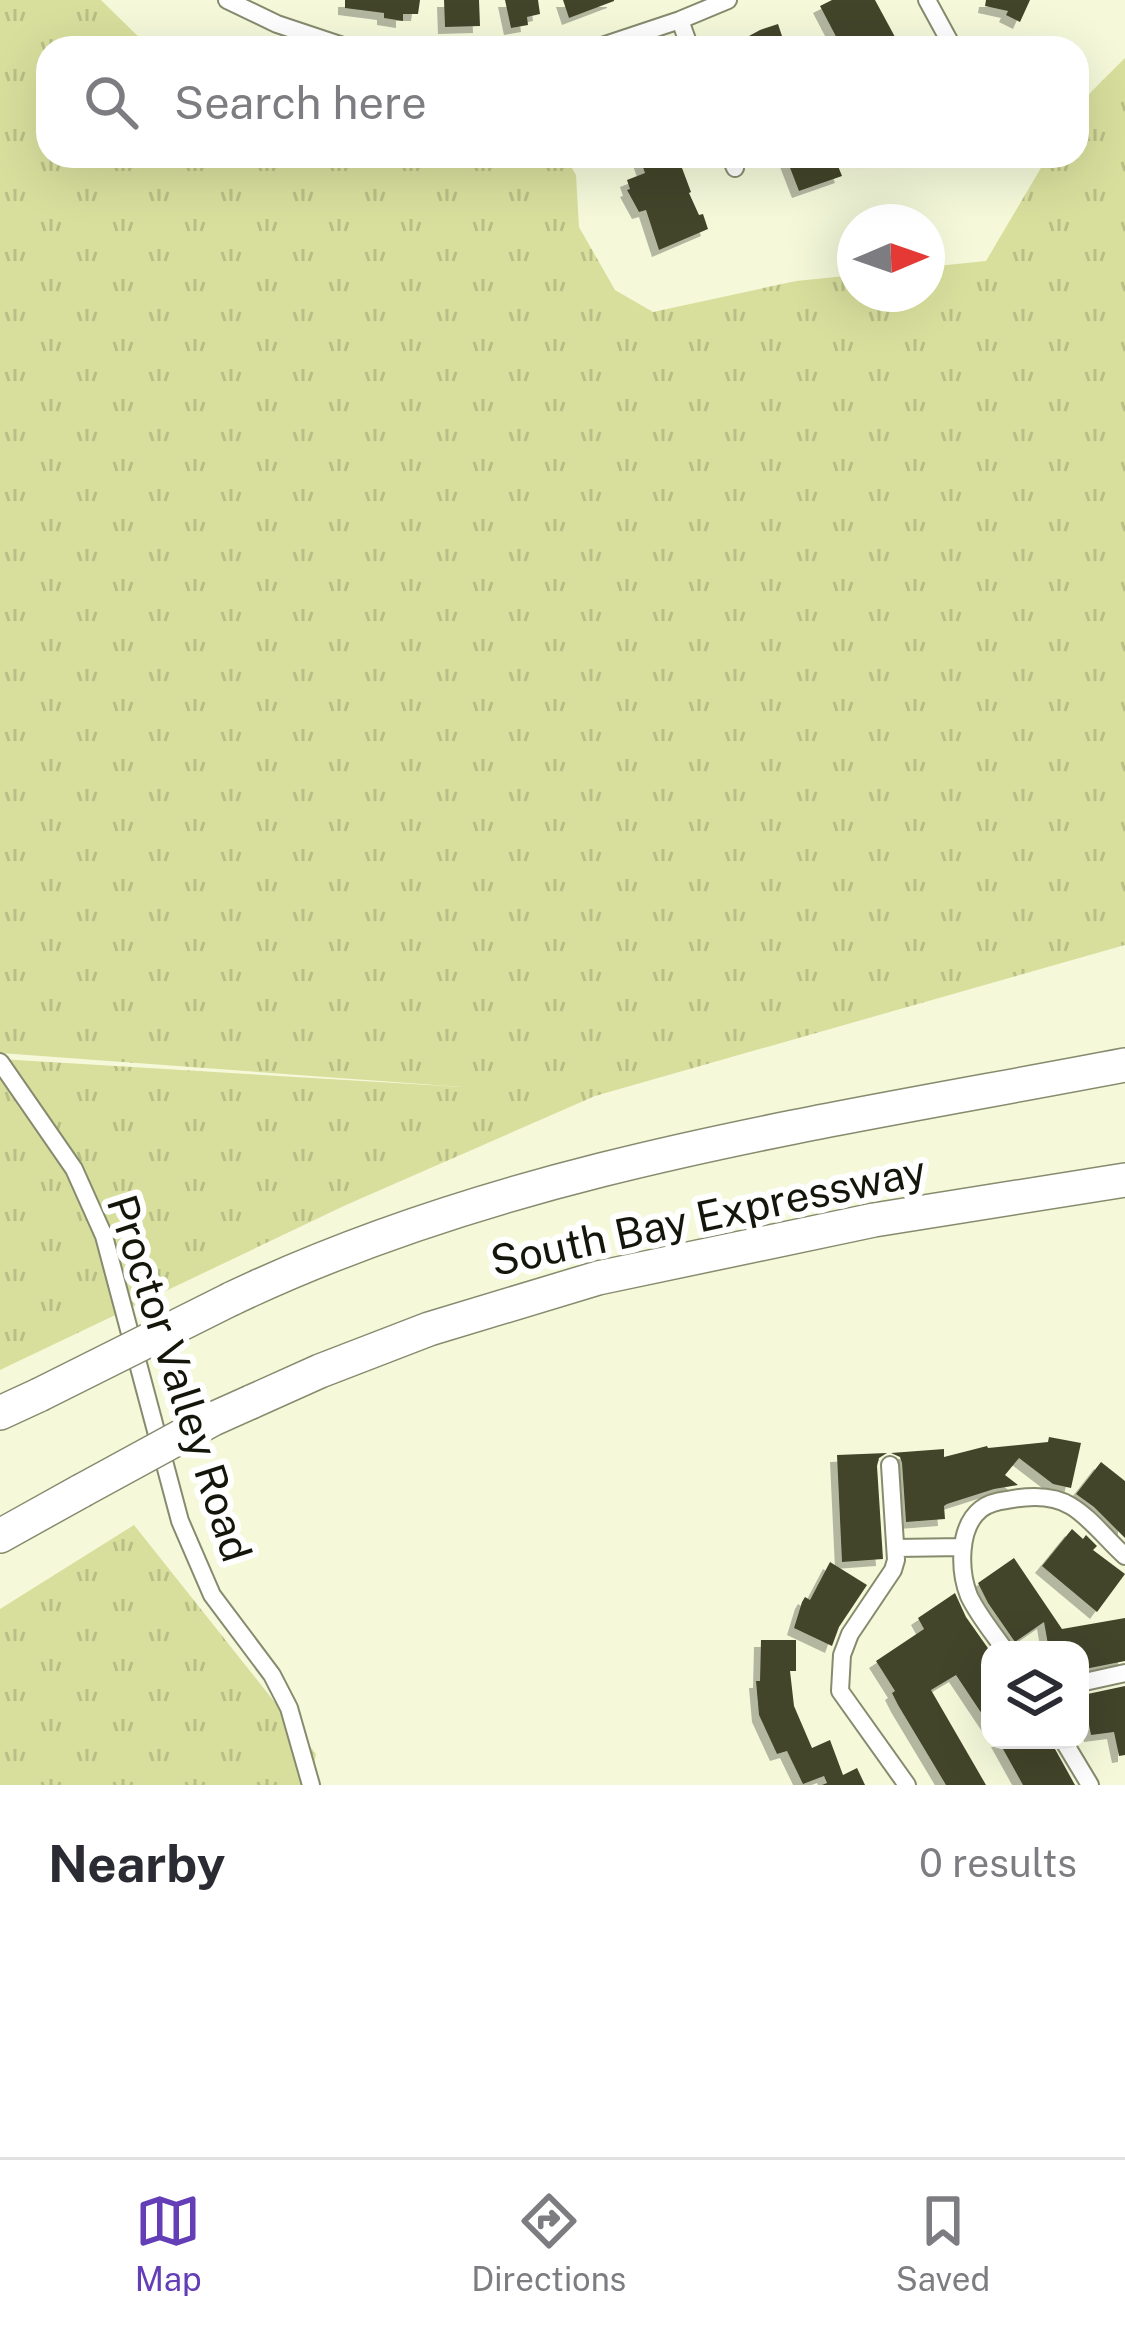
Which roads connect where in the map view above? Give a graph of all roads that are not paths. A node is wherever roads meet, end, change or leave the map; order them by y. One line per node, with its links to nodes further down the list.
1 (227, 0): 5 (street)
2 (728, 0): 4 (street)
3 (926, 0): 8 (street)
4 (680, 20): 6 (street); 7 (street)
5 (313, 36)
6 (632, 36)
7 (686, 36)
8 (946, 36)
9 (0, 1061): 22 (street, Proctor Valley Road)
10 (1125, 1065): 12 (highway, South Bay Expressway, bridge)
11 (1125, 1180): 14 (highway, South Bay Expressway, bridge)
12 (0, 1413)
13 (890, 1465): 16 (street)
14 (0, 1536)
15 (963, 1547): 16 (street); 17 (street); 18 (street)
16 (896, 1548): 23 (street)
17 (1125, 1556)
18 (999, 1641)
19 (1125, 1673): 20 (street)
20 (1089, 1681)
21 (1068, 1749): 24 (street)
22 (311, 1785)
23 (907, 1785)
24 (1090, 1785)

